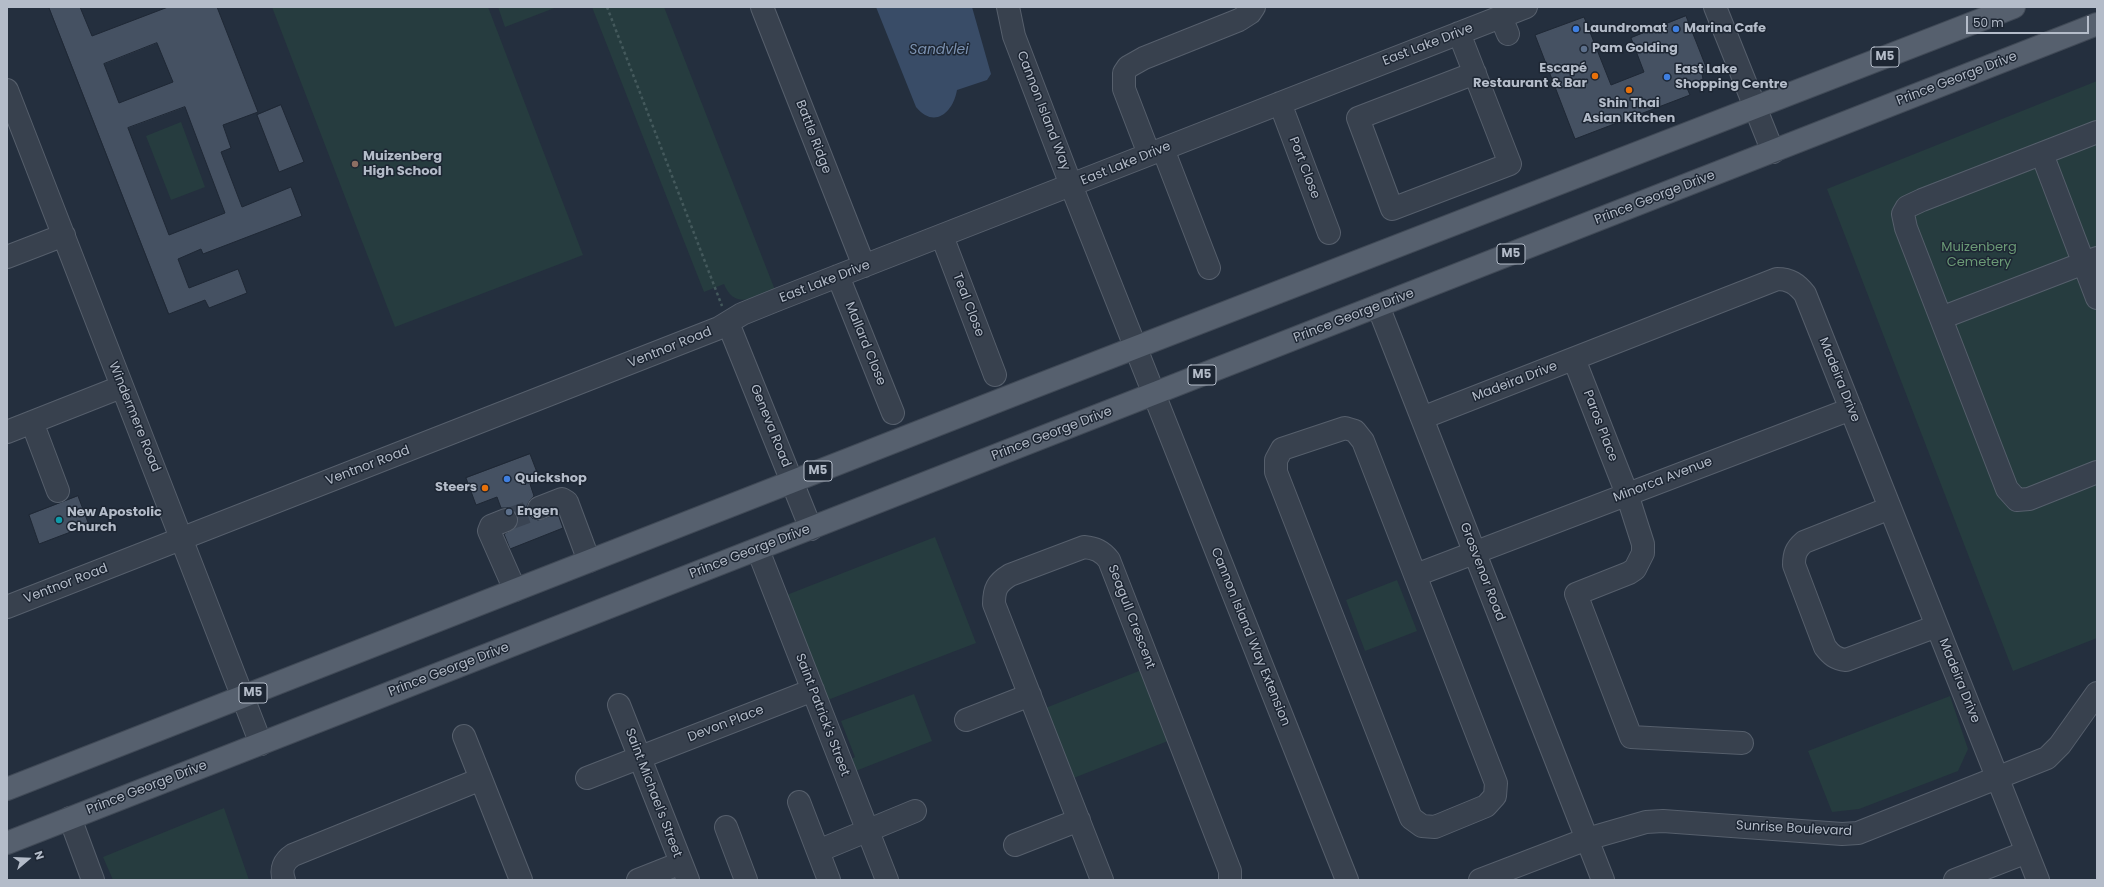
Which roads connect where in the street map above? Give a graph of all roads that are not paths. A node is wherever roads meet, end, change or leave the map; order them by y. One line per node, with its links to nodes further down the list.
1 (762, 7): 23 (street, Battle Ridge)
2 (1008, 7): 17 (street, Cannon Island Way)
3 (1254, 7): 14 (street)
4 (1715, 7): 12 (street)
5 (2014, 7): 12 (main road, M5)
6 (1514, 15): 8 (street, East Lake Drive)
7 (2097, 24): 15 (main road, Prince George Drive / M5)
8 (1459, 33): 9 (street); 11 (street, East Lake Drive)
9 (1475, 73): 9 (street)
10 (7, 90): 19 (street, Windermere Road)
11 (1280, 103): 14 (street, East Lake Drive); 18 (street, Port Close)
12 (1755, 108): 15 (street); 30 (main road, M5)
13 (2097, 132): 16 (street)
14 (1156, 152): 17 (street, East Lake Drive); 24 (street)
15 (1773, 152): 27 (main road, Prince George Drive / M5)
16 (2042, 154): 22 (street); 28 (street)
17 (1071, 185): 20 (street, East Lake Drive); 30 (street, Cannon Island Way)
18 (1329, 233)
19 (64, 235): 21 (street); 33 (street, Windermere Road)
20 (942, 236): 23 (street, East Lake Drive); 32 (street, Teal Close)
21 (7, 257)
22 (2090, 260): 26 (street); 28 (street)
23 (864, 266): 25 (street, East Lake Drive)
24 (1209, 268)
25 (838, 276): 29 (street, East Lake Drive); 36 (street, Mallard Close)
26 (2097, 298)
27 (1378, 306): 34 (main road, Prince George Drive / M5); 37 (street, Grosvenor Road)
28 (1941, 318): 40 (street)
29 (728, 323): 41 (street, Geneva Road); 48 (street, Ventnor Road)
30 (1136, 348): 34 (street, Cannon Island Way); 41 (main road, M5)
31 (1574, 359): 35 (street, Madeira Drive); 37 (street, Madeira Drive); 43 (street, Paros Place)
32 (995, 375)
33 (121, 387): 38 (street); 48 (street, Windermere Road)
34 (1154, 394): 47 (main road, Prince George Drive / M5); 91 (street, Cannon Island Way Extension)
35 (1851, 409): 43 (street, Minorca Avenue); 45 (street, Madeira Drive)
36 (893, 413)
37 (1422, 418): 50 (street, Grosvenor Road)
38 (32, 422): 39 (street); 42 (street)
39 (7, 432)
40 (2097, 472)
41 (792, 482): 47 (street, Geneva Road); 51 (main road, M5)
42 (58, 492)
43 (1626, 494): 50 (street, Minorca Avenue); 63 (street, Paros Place)
44 (539, 508): 51 (street)
45 (1890, 508): 55 (street, Madeira Drive); 55 (street)
46 (506, 520): 53 (street)
47 (811, 529): 49 (main road, Prince George Drive / M5)
48 (182, 539): 54 (street, Ventnor Road); 59 (street, Windermere Road)
49 (758, 550): 56 (street, Saint Patrick's Street); 64 (main road, Prince George Drive / M5)
50 (1474, 552): 52 (street, Minorca Avenue); 76 (street, Grosvenor Road)
51 (589, 561): 53 (main road, M5)
52 (1416, 575): 52 (street)
53 (515, 590): 59 (main road, M5)
54 (7, 607)
55 (1937, 626): 67 (street, Madeira Drive)
56 (813, 690): 65 (street, Devon Place); 75 (street, Saint Patrick's Street)
57 (2097, 694): 67 (street, Sunrise Boulevard)
58 (1030, 695): 61 (street); 73 (street, Seagull Crescent); 90 (street, Seagull Crescent)
59 (244, 696): 64 (street, Windermere Road); 69 (main road, M5)
60 (619, 705): 65 (street, Saint Michael's Street)
61 (966, 720)
62 (464, 736): 68 (street)
63 (1742, 743)
64 (261, 744): 72 (main road, Prince George Drive / M5)
65 (639, 757): 66 (street, Devon Place); 81 (street, Saint Michael's Street)
66 (587, 778)
67 (1998, 778): 76 (street, Sunrise Boulevard); 80 (street, Madeira Drive)
68 (481, 779): 83 (street); 84 (street)
69 (7, 789)
70 (799, 802): 79 (street)
71 (915, 811): 75 (street)
72 (70, 818): 77 (main road, Prince George Drive / M5); 82 (street)
73 (1079, 820): 78 (street); 89 (street, Seagull Crescent)
74 (726, 827): 86 (street)
75 (868, 830): 79 (street); 88 (street, Saint Patrick's Street)
76 (1587, 839): 92 (street, Sunrise Boulevard); 93 (street, Grosvenor Road)
77 (7, 843)
78 (1014, 845)
79 (818, 851): 87 (street)
80 (2027, 852): 94 (street); 95 (street, Madeira Drive)
81 (684, 872): 85 (street)
82 (93, 880)
83 (284, 880)
84 (521, 880)
85 (638, 880)
86 (746, 880)
87 (829, 880)
88 (887, 880)
89 (1102, 880)
90 (1230, 880)
91 (1347, 880)
92 (1480, 880)
93 (1603, 880)
94 (1955, 880)
95 (2038, 880)

